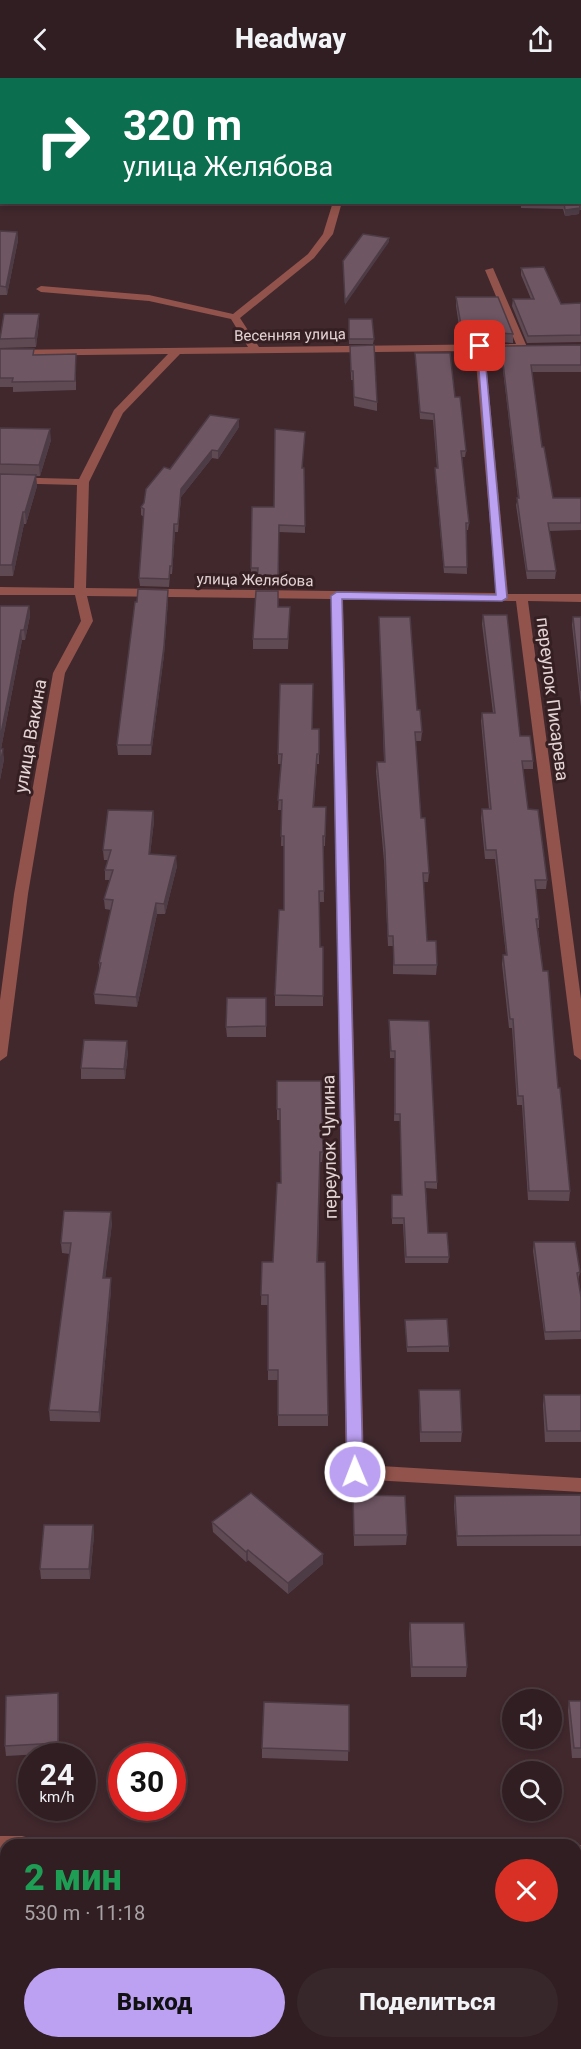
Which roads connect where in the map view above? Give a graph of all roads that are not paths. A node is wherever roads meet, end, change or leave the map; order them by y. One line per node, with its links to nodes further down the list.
1 (337, 204): 4 (street)
2 (490, 270): 7 (street)
3 (41, 289): 4 (street)
4 (235, 317): 9 (street)
5 (480, 346): 7 (street, Весенняя улица); 9 (street, Весенняя улица); 16 (street)
6 (534, 347): 7 (street, Весенняя улица)
7 (522, 348)
8 (177, 351): 9 (street, Весенняя улица); 10 (street, Весенняя улица); 12 (street, улица Вакина)
9 (256, 351)
10 (0, 353)
11 (0, 480): 12 (street)
12 (83, 482): 14 (street, улица Вакина)
13 (0, 591): 14 (street, улица Желябова)
14 (80, 592): 15 (street, улица Желябова); 20 (street, улица Вакина)
15 (337, 596): 16 (street, улица Желябова); 21 (street, переулок Чупина)
16 (502, 598): 17 (street, улица Желябова)
17 (522, 598): 18 (street, улица Желябова); 19 (street, переулок Писарева)
18 (581, 598)
19 (581, 1055)
20 (0, 1056)
21 (581, 1485)

